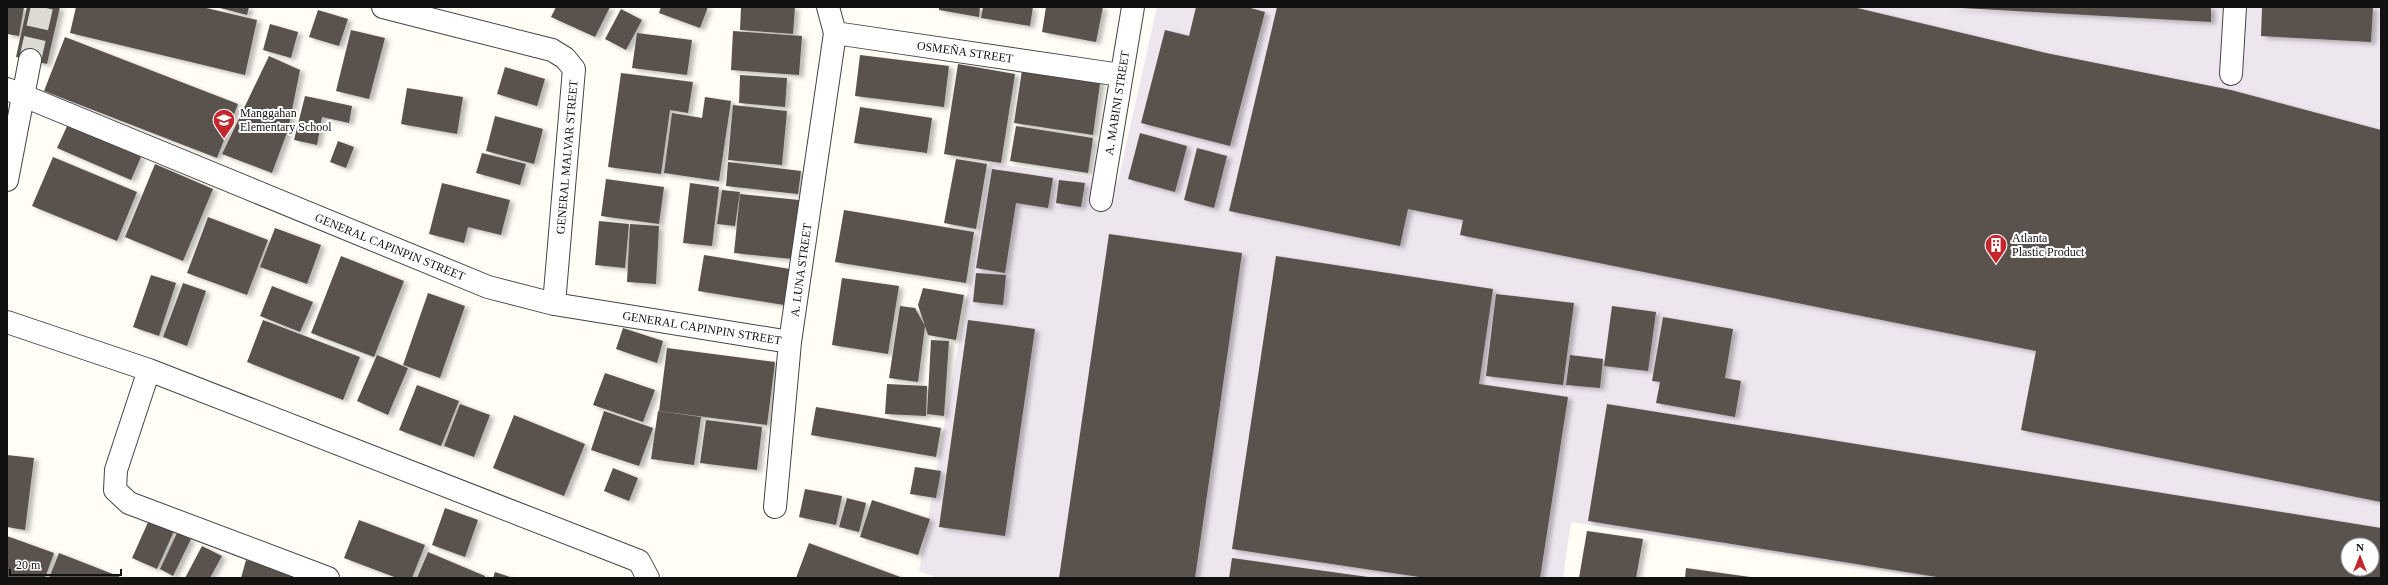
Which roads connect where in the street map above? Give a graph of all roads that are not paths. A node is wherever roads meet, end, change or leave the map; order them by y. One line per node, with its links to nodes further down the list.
1 (383, 7): 12 (street, GENERAL MALVAR STREET)
2 (828, 7): 5 (street)
3 (1133, 7): 8 (street, A. MABINI STREET)
4 (2235, 7): 7 (street)
5 (835, 33): 8 (street, OSMEÑA STREET); 14 (street, A. LUNA STREET)
6 (30, 60): 9 (street)
7 (2231, 74)
8 (1121, 75): 11 (street, A. MABINI STREET)
9 (14, 92): 10 (street); 12 (street, GENERAL CAPINPIN STREET)
10 (7, 180)
11 (1102, 200)
12 (554, 304): 14 (street, GENERAL CAPINPIN STREET)
13 (7, 322): 15 (street)
14 (790, 342): 16 (street, A. LUNA STREET)
15 (149, 370): 17 (street); 18 (street)
16 (775, 507)
17 (328, 578)
18 (648, 578)

